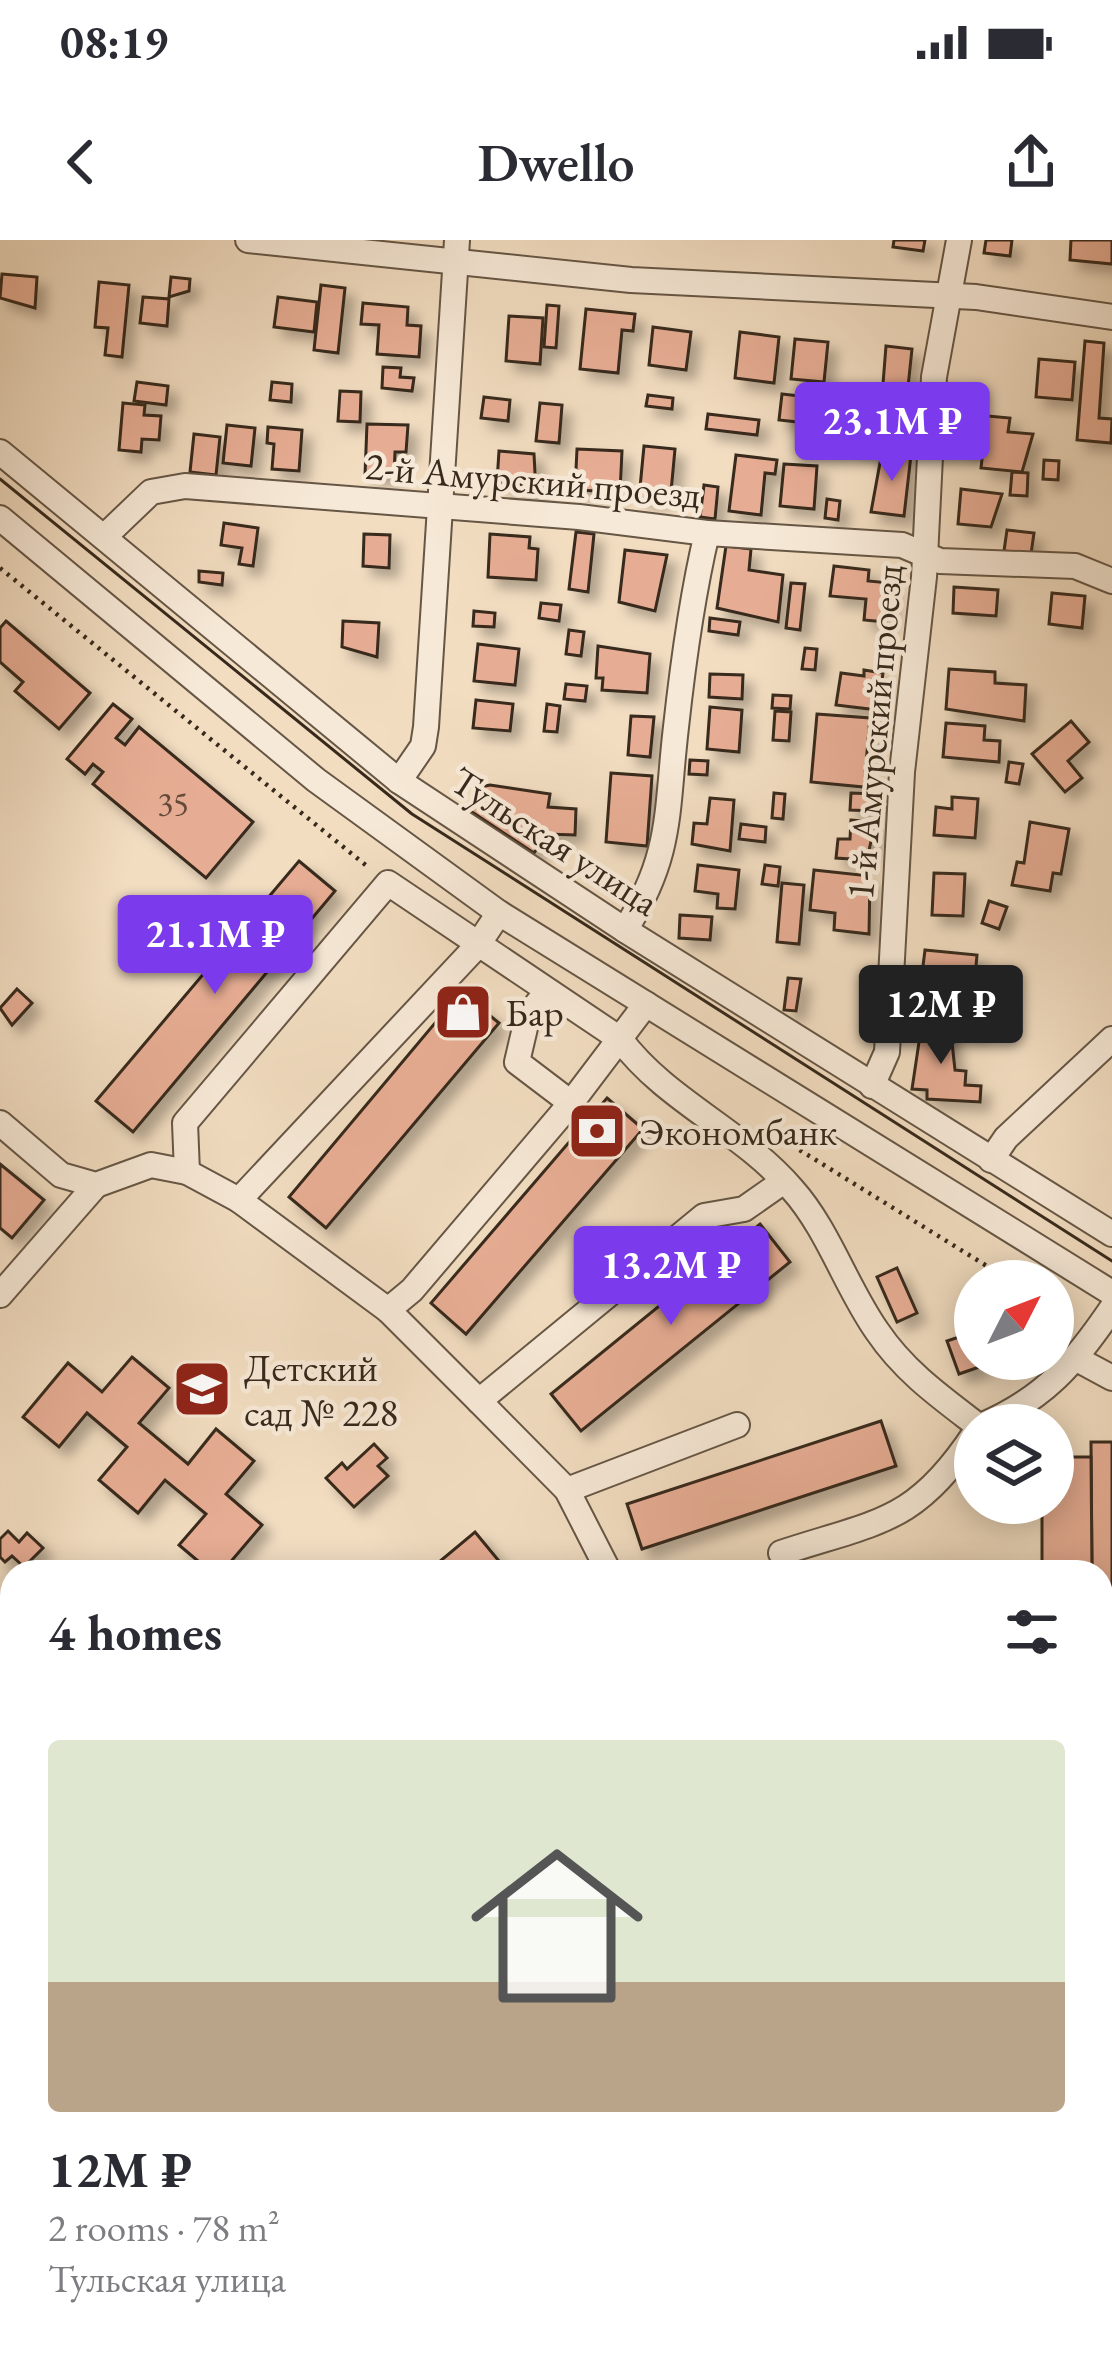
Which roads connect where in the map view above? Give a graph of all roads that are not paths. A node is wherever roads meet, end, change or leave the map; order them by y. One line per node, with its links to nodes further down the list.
1 (248, 240): 3 (street)
2 (959, 240): 4 (street, 1-й Амурский проезд)
3 (456, 249): 4 (street); 7 (street)
4 (949, 296): 5 (street); 11 (street, 1-й Амурский проезд)
5 (1112, 317)
6 (0, 452): 10 (street, Тульская улица)
7 (440, 508): 9 (street, 2-й Амурский проезд); 10 (street, 2-й Амурский проезд); 13 (street)
8 (0, 518): 14 (street)
9 (707, 533): 11 (street, 2-й Амурский проезд); 15 (street)
10 (104, 537): 13 (street, Тульская улица)
11 (926, 553): 12 (street, 2-й Амурский проезд); 21 (street, 1-й Амурский проезд)
12 (1112, 581)
13 (399, 781): 15 (street, Тульская улица)
14 (500, 913): 16 (street); 18 (street)
15 (625, 930): 21 (street, Тульская улица)
16 (477, 946): 17 (street); 25 (street); 28 (street)
17 (547, 992): 19 (street); 22 (street)
18 (646, 1004): 19 (street); 30 (street)
19 (620, 1039): 22 (street); 26 (street)
20 (1112, 1039): 24 (street)
21 (872, 1085): 24 (street, Тульская улица)
22 (571, 1103): 33 (street)
23 (0, 1123): 27 (street)
24 (991, 1160): 29 (street, Тульская улица)
25 (187, 1172): 27 (street); 28 (street)
26 (784, 1181): 36 (street); 38 (street)
27 (97, 1185): 31 (street)
28 (239, 1201): 33 (street)
29 (1112, 1234)
30 (1112, 1293)
31 (0, 1295)
32 (1112, 1308): 34 (street)
33 (388, 1310): 36 (street)
34 (1075, 1358): 35 (street); 37 (street)
35 (1112, 1378)
36 (479, 1401): 41 (street)
37 (1030, 1404)
38 (954, 1409)
39 (737, 1425): 41 (street)
40 (954, 1465): 42 (street)
41 (566, 1490): 43 (street)
42 (781, 1553)
43 (603, 1560)

